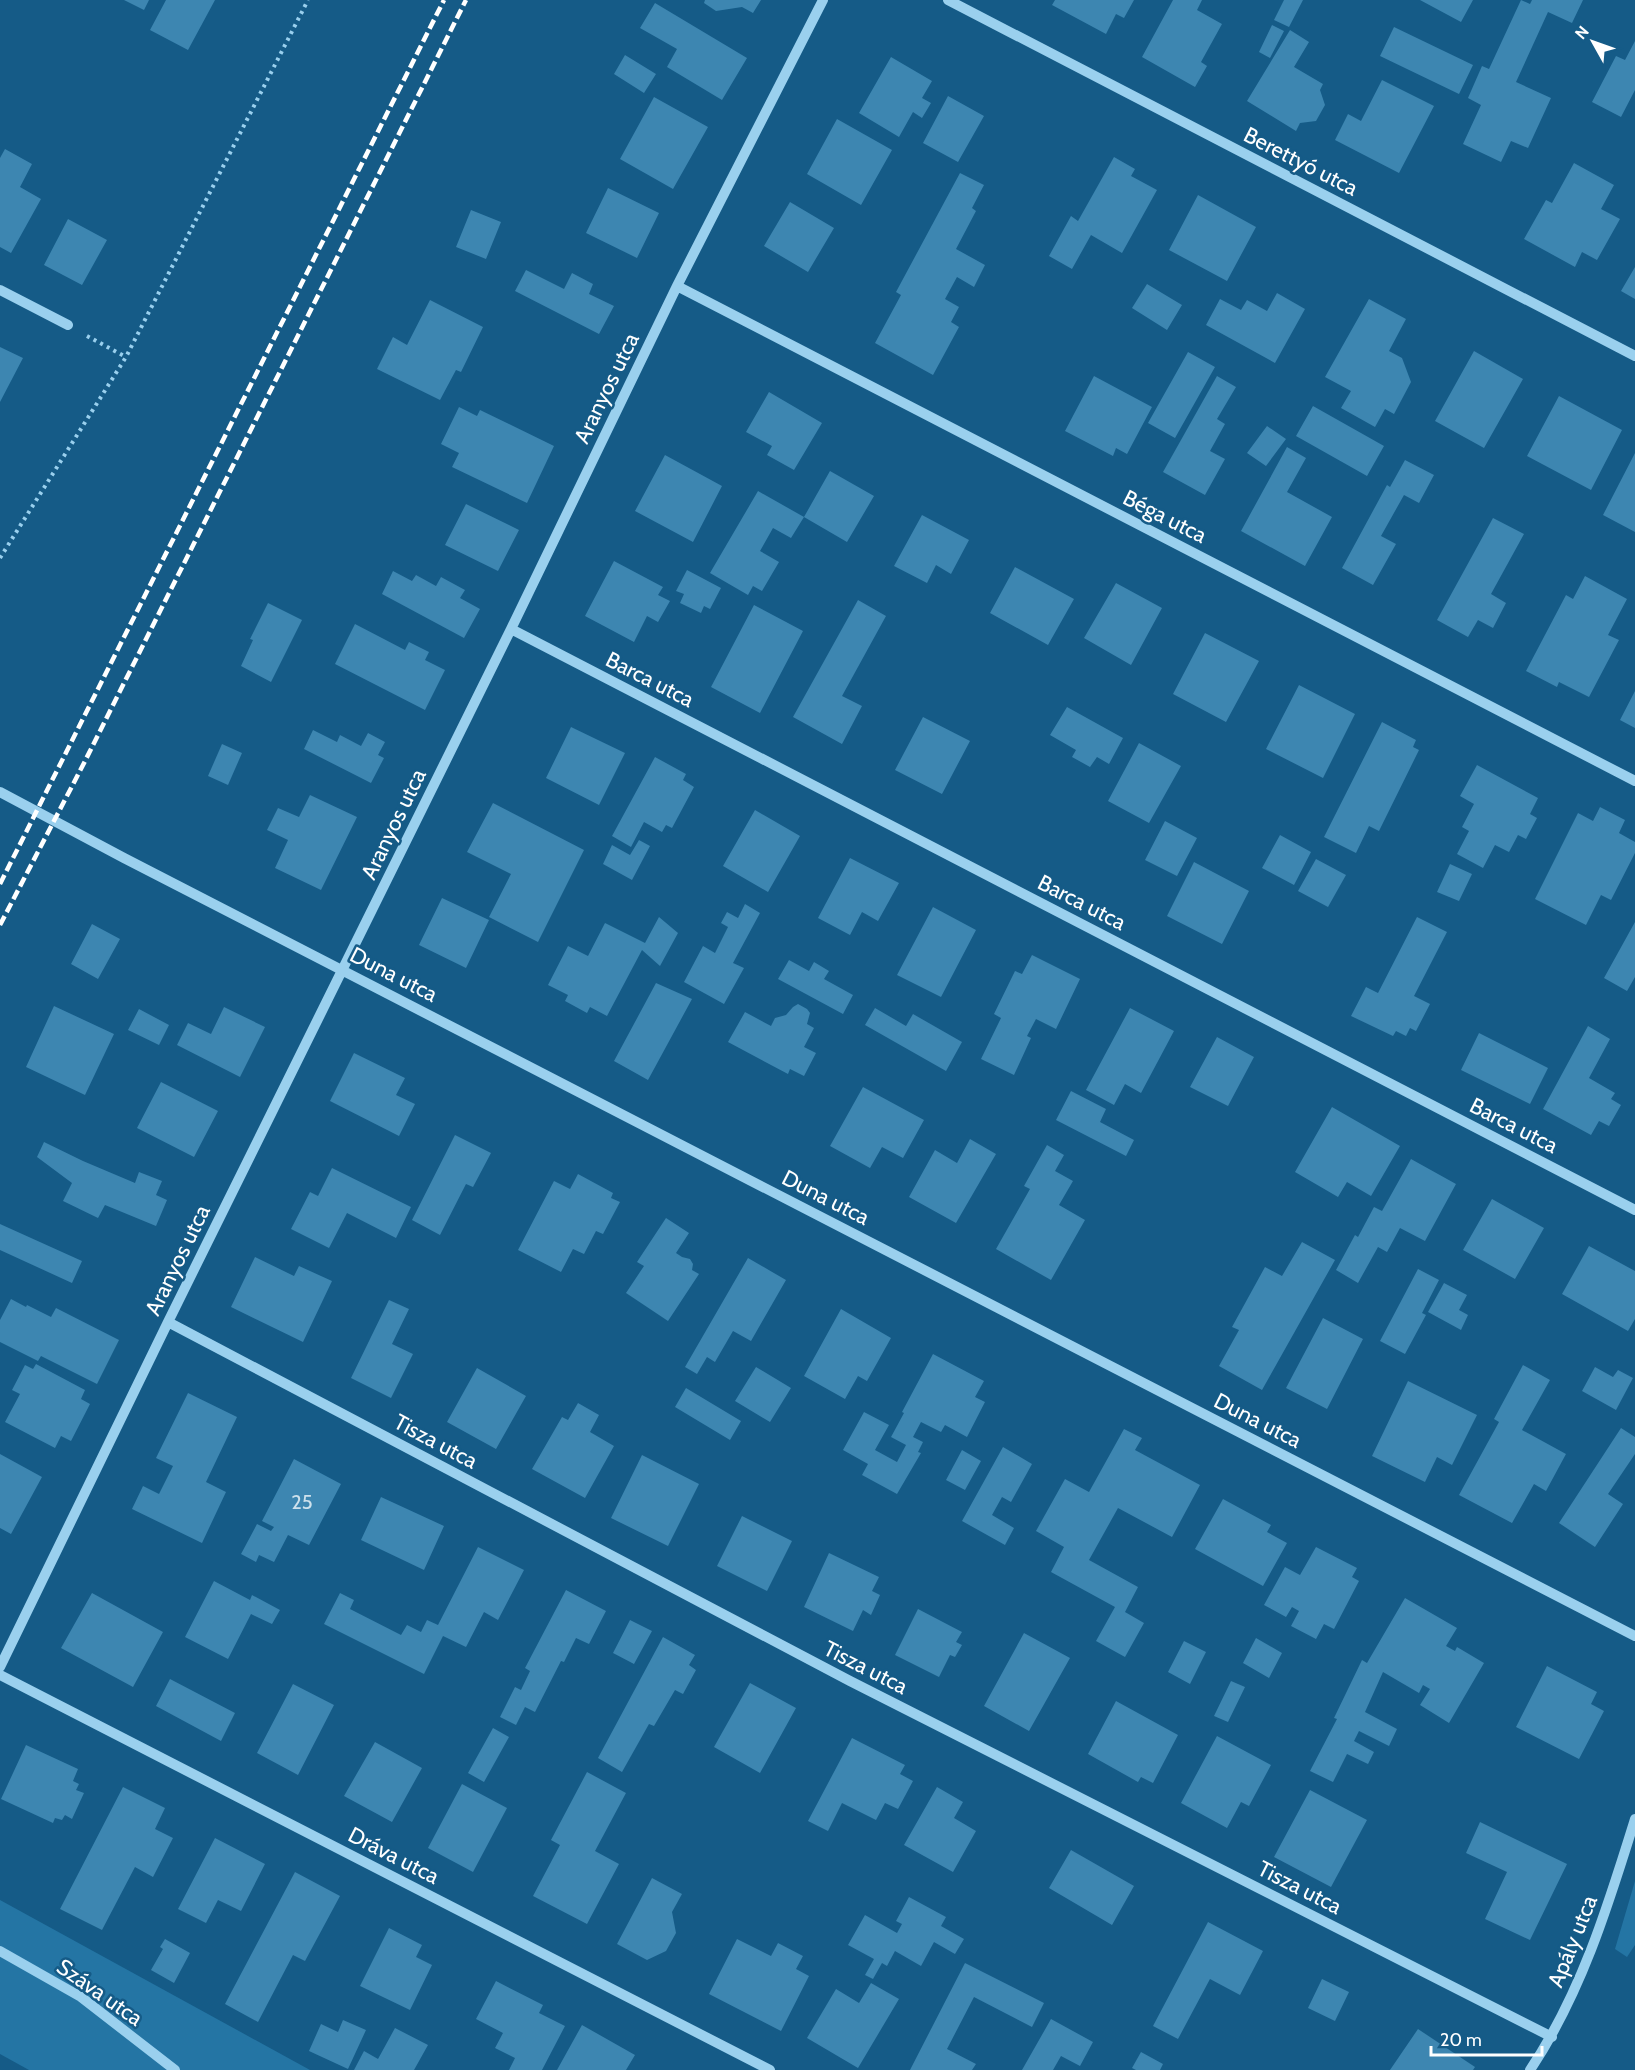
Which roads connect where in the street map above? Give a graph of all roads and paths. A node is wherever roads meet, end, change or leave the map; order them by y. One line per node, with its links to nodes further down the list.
1 (308, 0): 8 (path)
2 (823, 0): 4 (street, Aranyos utca)
3 (948, 0): 7 (street, Berettyó utca)
4 (677, 286): 10 (street, Aranyos utca); 11 (street, Béga utca)
5 (0, 290): 6 (street)
6 (68, 325): 8 (path)
7 (1635, 356)
8 (126, 357): 9 (path)
9 (0, 558)
10 (512, 629): 13 (street, Aranyos utca); 14 (street, Barca utca)
11 (1635, 781)
12 (0, 792): 13 (street, Duna utca)
13 (343, 970): 15 (street, Aranyos utca); 16 (street, Duna utca)
14 (1635, 1210)
15 (168, 1322): 17 (street, Aranyos utca); 21 (street, Tisza utca)
16 (1635, 1636)
17 (0, 1667)
18 (0, 1676): 23 (street, Dráva utca)
19 (1635, 1820): 21 (street, Apály utca)
20 (0, 1951): 22 (street, Száva utca)
21 (1552, 2037): 24 (street, Apály utca)
22 (175, 2070)
23 (770, 2070)
24 (1530, 2070)

